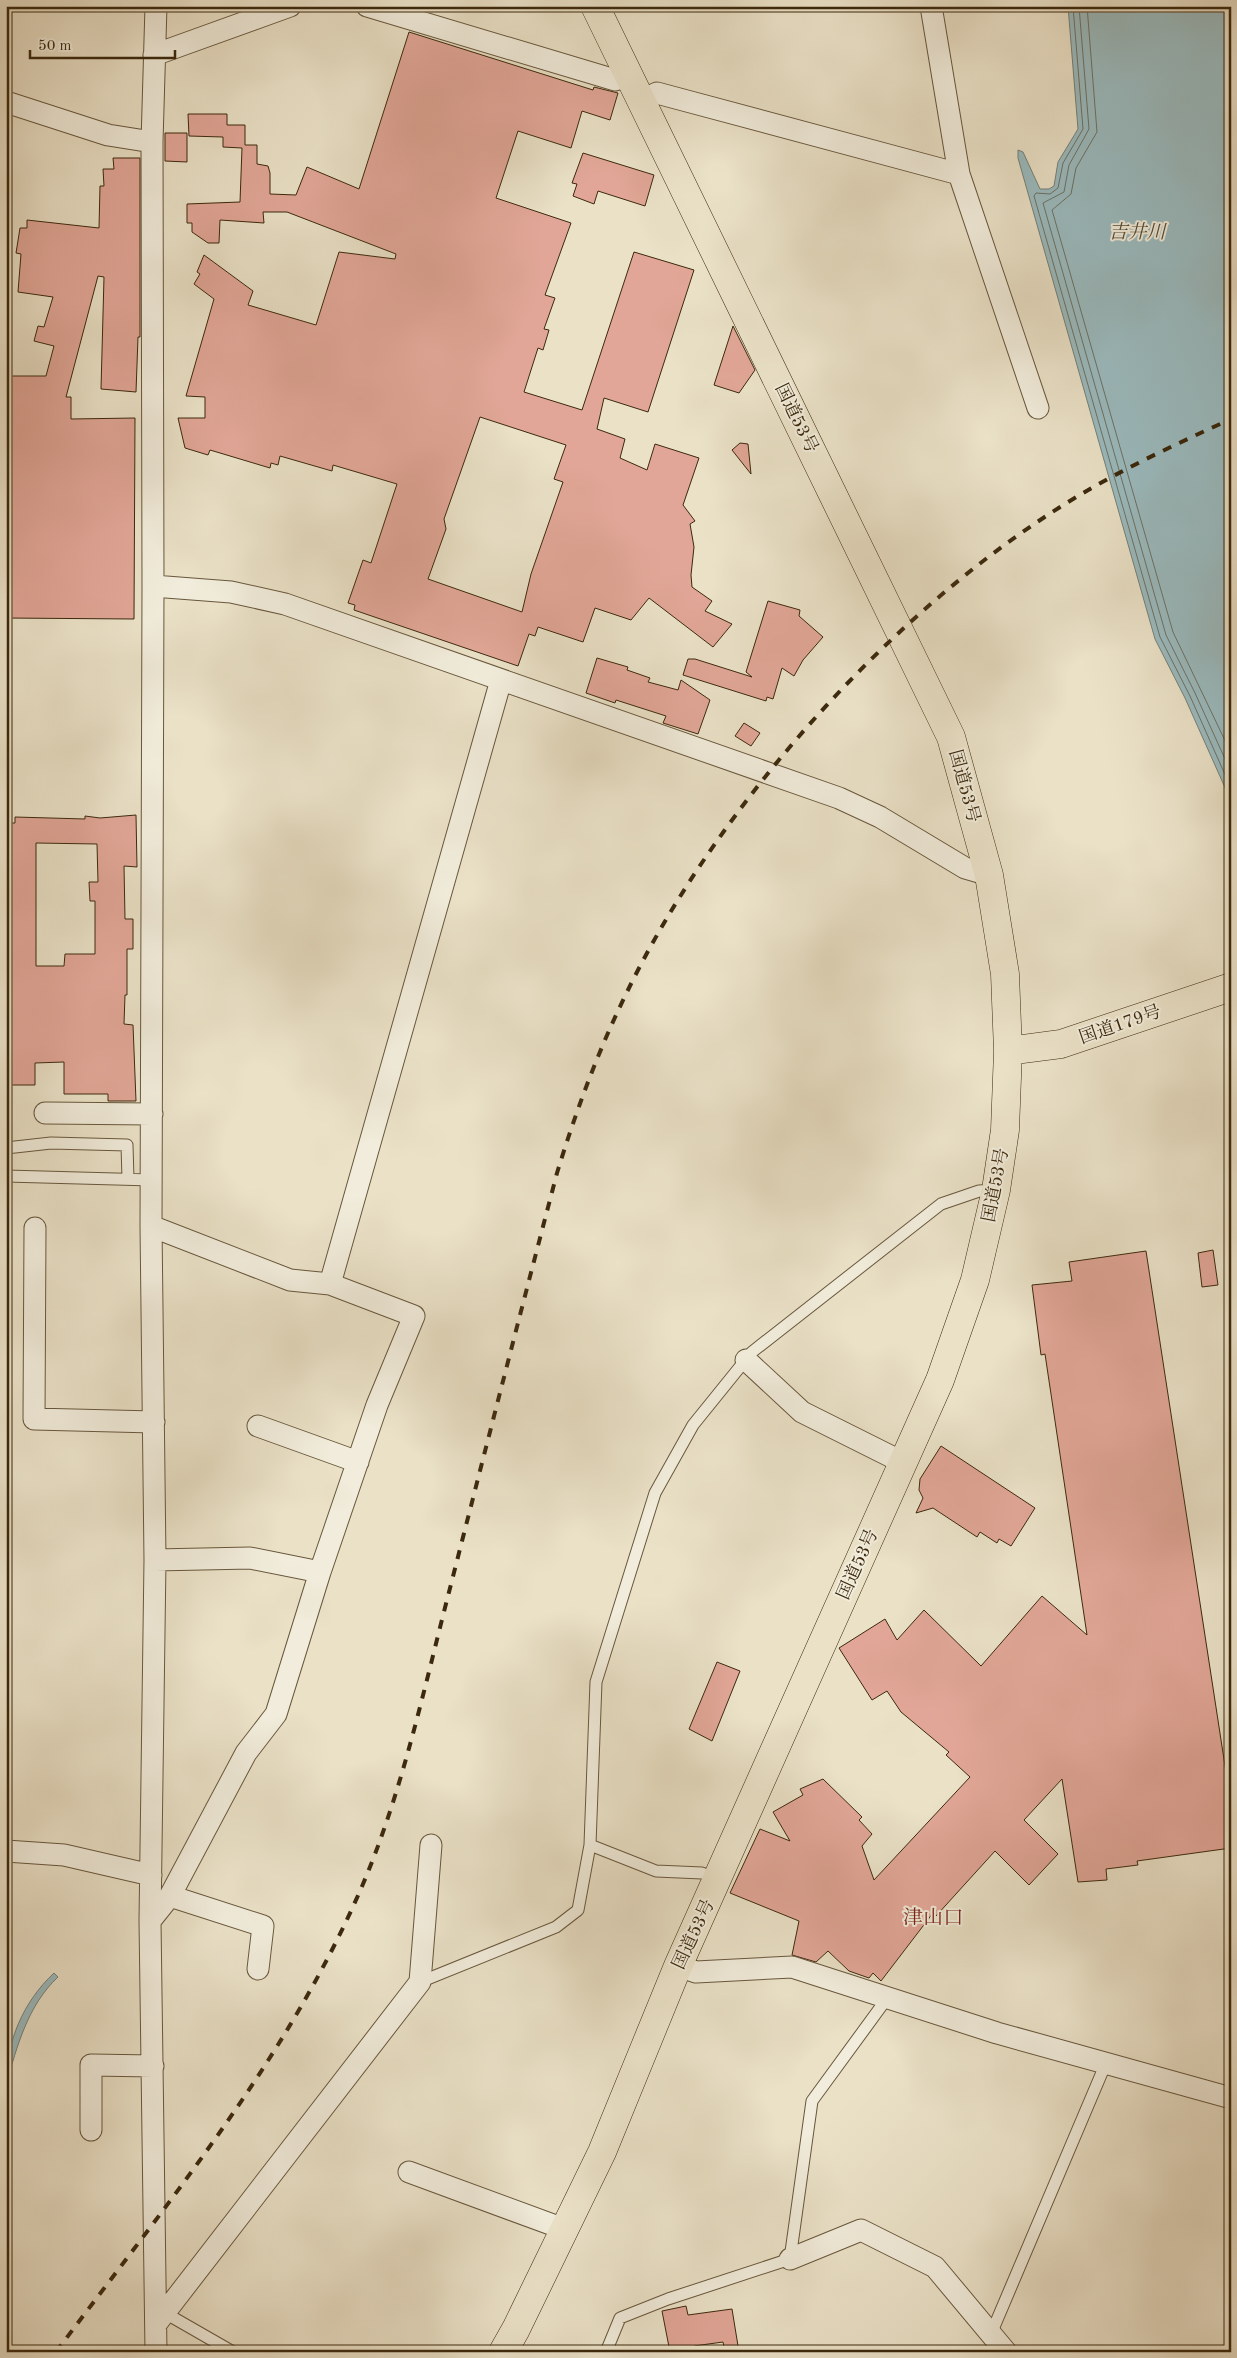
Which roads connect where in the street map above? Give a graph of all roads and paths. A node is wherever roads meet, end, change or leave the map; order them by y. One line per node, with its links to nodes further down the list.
1 (156, 6): 6 (street)
2 (290, 6): 6 (street)
3 (367, 6): 7 (street)
4 (595, 6): 7 (highway, 国道53号)
5 (931, 6): 11 (street)
6 (154, 55): 10 (street)
7 (628, 76): 8 (highway, 国道53号)
8 (641, 100): 11 (street); 15 (highway, 国道53号)
9 (6, 102): 10 (street)
10 (152, 142): 13 (street)
11 (959, 174): 12 (street)
12 (1038, 408)
13 (154, 586): 14 (street); 19 (street)
14 (501, 680): 15 (street); 27 (street)
15 (989, 874): 17 (highway, 国道53号)
16 (1231, 987): 17 (highway, 国道179号)
17 (1008, 1052): 24 (highway, 国道53号)
18 (45, 1113): 19 (street)
19 (152, 1114): 23 (street)
20 (6, 1148): 22 (lane)
21 (6, 1176): 22 (lane)
22 (128, 1179): 23 (lane)
23 (152, 1180): 25 (street)
24 (996, 1190): 28 (lane); 32 (highway, 国道53号)
25 (152, 1226): 27 (street); 29 (street)
26 (36, 1228): 29 (street)
27 (330, 1284): 31 (street)
28 (746, 1360): 32 (street); 36 (lane)
29 (154, 1422): 33 (street)
30 (258, 1426): 31 (street)
31 (358, 1462): 34 (street)
32 (902, 1462): 39 (highway, 国道53号)
33 (155, 1560): 34 (street); 38 (street)
34 (320, 1572): 40 (street)
35 (431, 1845): 44 (street)
36 (590, 1845): 39 (lane); 44 (lane)
37 (6, 1851): 38 (street)
38 (151, 1875): 41 (street)
39 (718, 1879): 42 (highway, 国道53号)
40 (170, 1896): 41 (street); 43 (street)
41 (150, 1921): 47 (street)
42 (678, 1966): 45 (street); 51 (highway, 国道53号)
43 (258, 1969)
44 (420, 1982): 53 (street)
45 (888, 1997): 46 (street); 52 (lane)
46 (1106, 2063): 48 (street); 54 (lane)
47 (152, 2066): 49 (street); 53 (street)
48 (1231, 2098)
49 (91, 2130)
50 (409, 2172): 51 (street)
51 (564, 2229): 57 (highway, 国道53号)
52 (790, 2259): 54 (street); 58 (lane)
53 (160, 2318): 55 (street); 56 (lane)
54 (991, 2334): 59 (street)
55 (156, 2352)
56 (233, 2352)
57 (503, 2352)
58 (606, 2352)
59 (1006, 2352)

